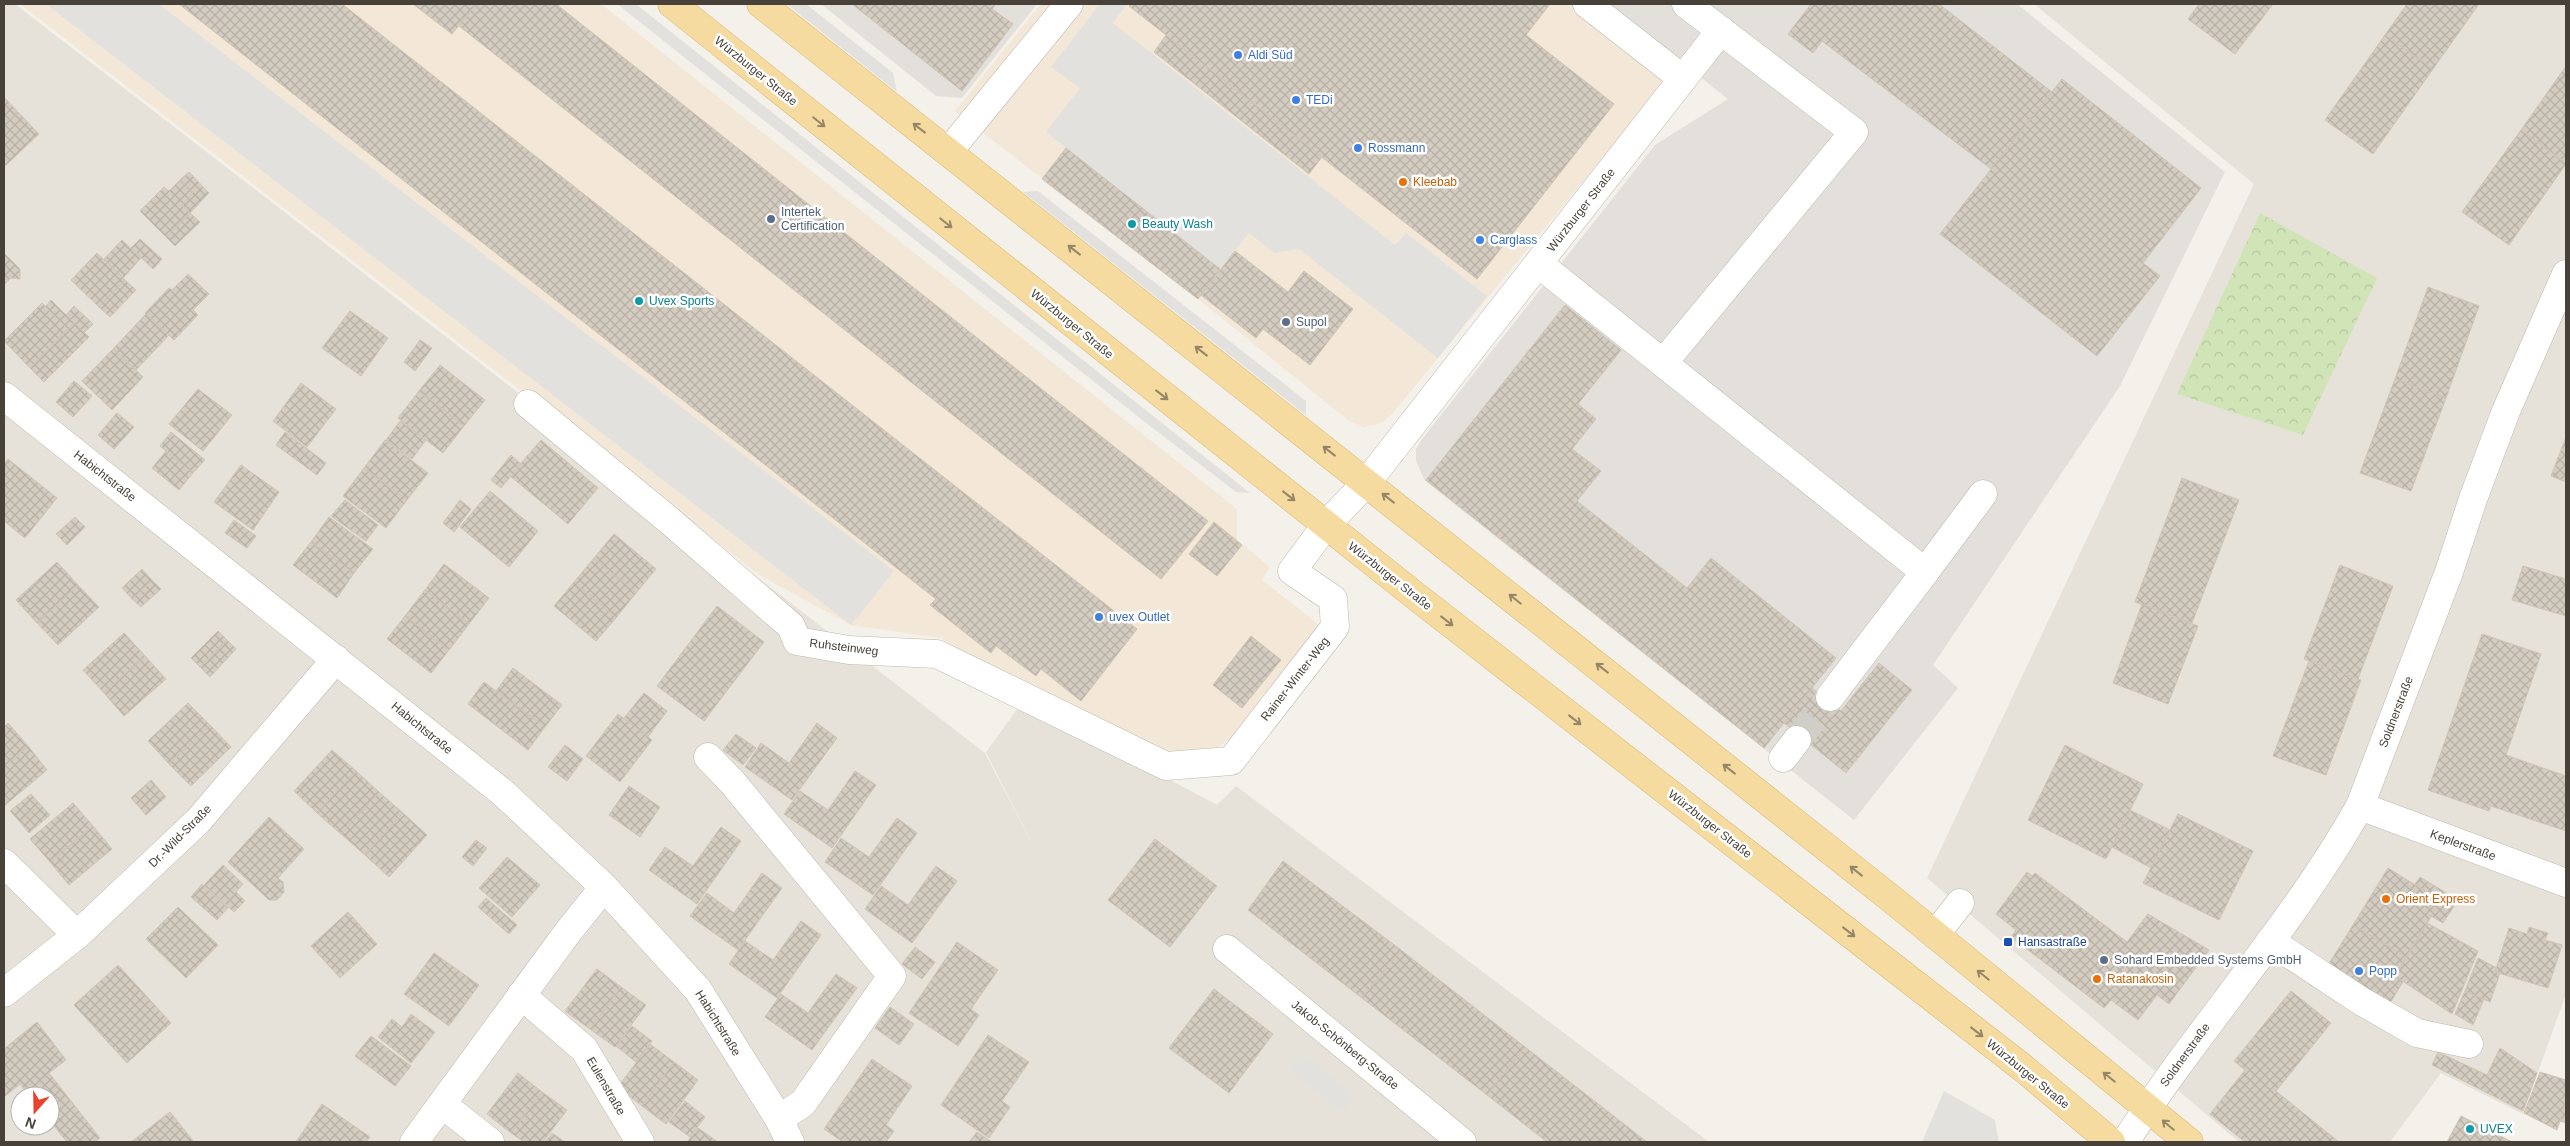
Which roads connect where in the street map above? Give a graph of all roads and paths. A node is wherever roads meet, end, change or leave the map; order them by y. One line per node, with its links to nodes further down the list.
1 (672, 4): 16 (main road, Würzburger Straße, one-way to 16)
2 (761, 4): 8 (main road, one-way to 2)
3 (1069, 4): 8 (street)
4 (1588, 4): 7 (street)
5 (1686, 4): 6 (street)
6 (1721, 30): 7 (street, Würzburger Straße); 11 (street)
7 (1683, 79): 9 (street, Würzburger Straße)
8 (949, 152): 14 (main road, one-way to 8)
9 (1539, 264): 11 (street); 14 (street, Würzburger Straße)
10 (2566, 274): 22 (street, Soldnerstraße)
11 (1663, 364): 17 (street)
12 (4, 396): 18 (street, Habichtstraße)
13 (528, 404): 21 (street, Ruhsteinweg)
14 (1367, 482): 16 (street, Würzburger Straße); 27 (main road, one-way to 14)
15 (1983, 494): 17 (street)
16 (1326, 525): 21 (street, Rainer-Winter-Weg); 41 (main road, Würzburger Straße, one-way to 41)
17 (1925, 572): 19 (street)
18 (336, 660): 25 (street, Habichtstraße); 28 (street, Dr.-Wild-Straße)
19 (1830, 697)
20 (708, 757): 36 (street, Habichtstraße)
21 (1166, 766)
22 (2360, 806): 24 (street, Keplerstraße); 29 (street, Soldnerstraße)
23 (4, 863): 28 (street)
24 (2566, 883)
25 (604, 887): 32 (street); 36 (street, Habichtstraße)
26 (1960, 903): 27 (street)
27 (1934, 934): 35 (main road, one-way to 27)
28 (77, 936): 31 (street, Dr.-Wild-Straße)
29 (2270, 941): 33 (street); 35 (street, Soldnerstraße)
30 (1227, 949): 40 (street, Jakob-Schönberg-Straße)
31 (4, 993)
32 (521, 995): 34 (street); 39 (street, Eulenstraße)
33 (2469, 1044)
34 (442, 1104): 37 (street); 38 (street)
35 (2147, 1108): 42 (street); 43 (main road, one-way to 35)
36 (784, 1131)
37 (414, 1142)
38 (490, 1142)
39 (640, 1142)
40 (1462, 1142)
41 (2111, 1142)
42 (2125, 1142)
43 (2189, 1142)

